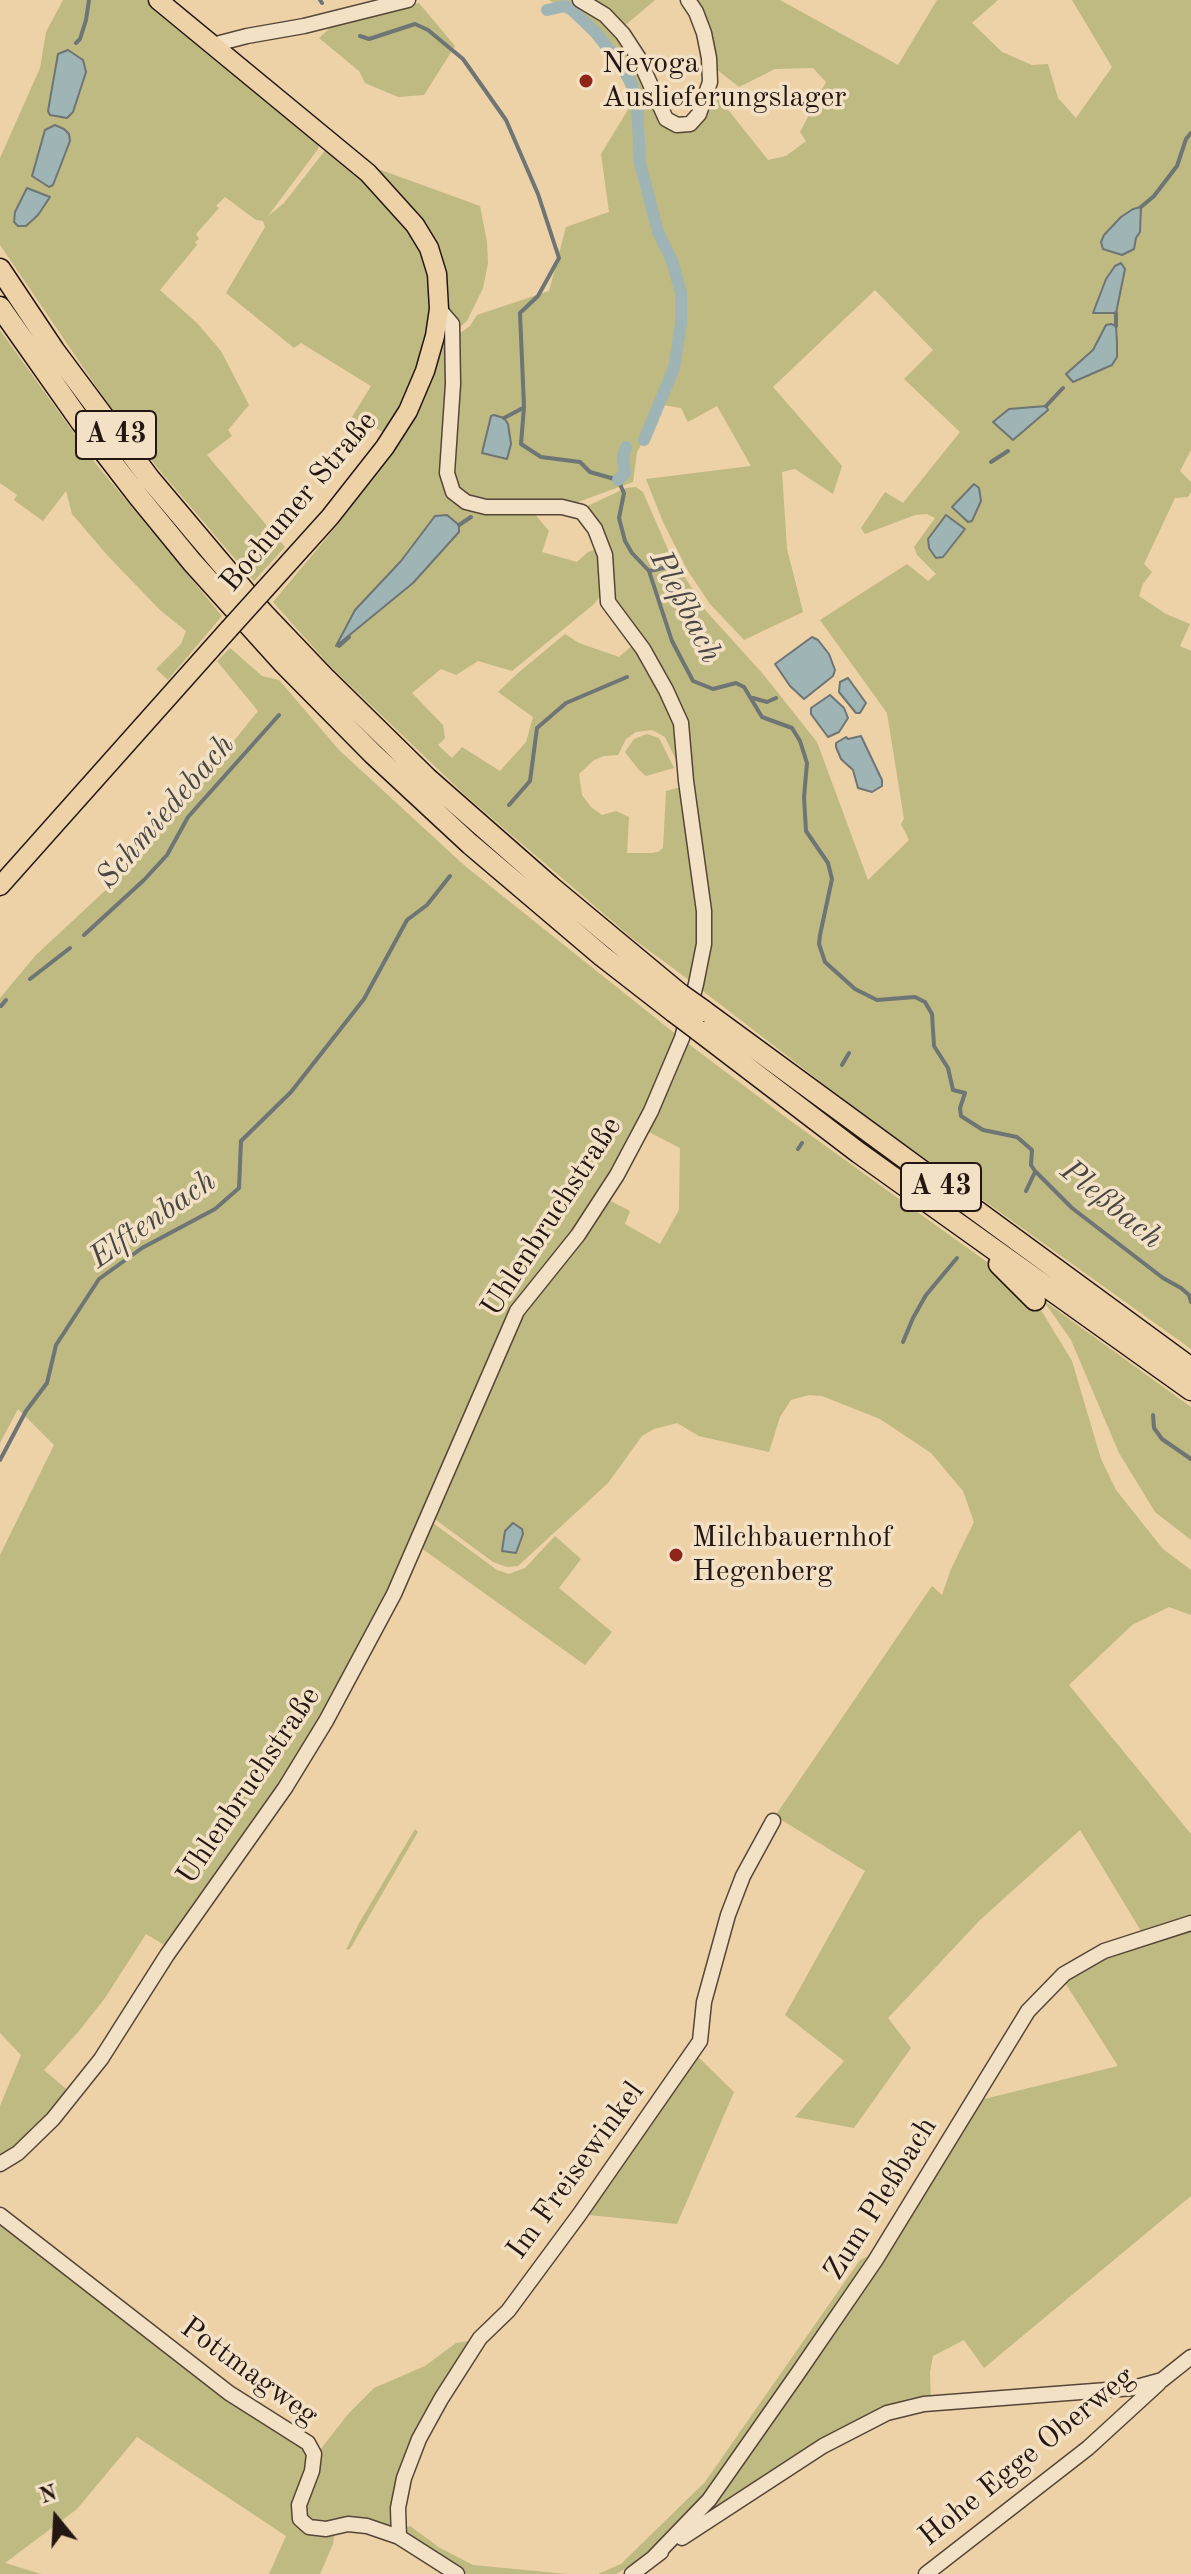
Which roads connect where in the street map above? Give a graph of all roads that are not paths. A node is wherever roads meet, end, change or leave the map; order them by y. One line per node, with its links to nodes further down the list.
1 (158, 0): 5 (main road, Bochumer Straße)
2 (408, 0): 5 (street)
3 (580, 0): 4 (street)
4 (688, 0)
5 (215, 47): 8 (main road, Bochumer Straße)
6 (0, 269): 10 (highway, A 43)
7 (0, 307): 10 (highway, A 43)
8 (439, 309): 9 (main road, Bochumer Straße, bridge); 18 (street, Uhlenbruchstraße)
9 (0, 886)
10 (677, 1003): 11 (highway, A 43, bridge)
11 (701, 1021): 12 (highway, A 43); 14 (highway, A 43)
12 (969, 1232): 13 (highway); 15 (highway, A 43)
13 (1035, 1300)
14 (1191, 1368)
15 (1191, 1390)
16 (773, 1821): 22 (street, Im Freisewinkel)
17 (1191, 1923): 23 (street, Zum Pleßbach)
18 (0, 2164)
19 (0, 2215): 22 (street, Pottmagweg)
20 (1191, 2357): 21 (street, Hohe Egge Oberweg)
21 (1162, 2380): 23 (street); 26 (street, Hohe Egge Oberweg)
22 (399, 2537): 24 (street, Pottmagweg)
23 (654, 2557): 25 (street)
24 (457, 2574)
25 (632, 2574)
26 (926, 2574)

